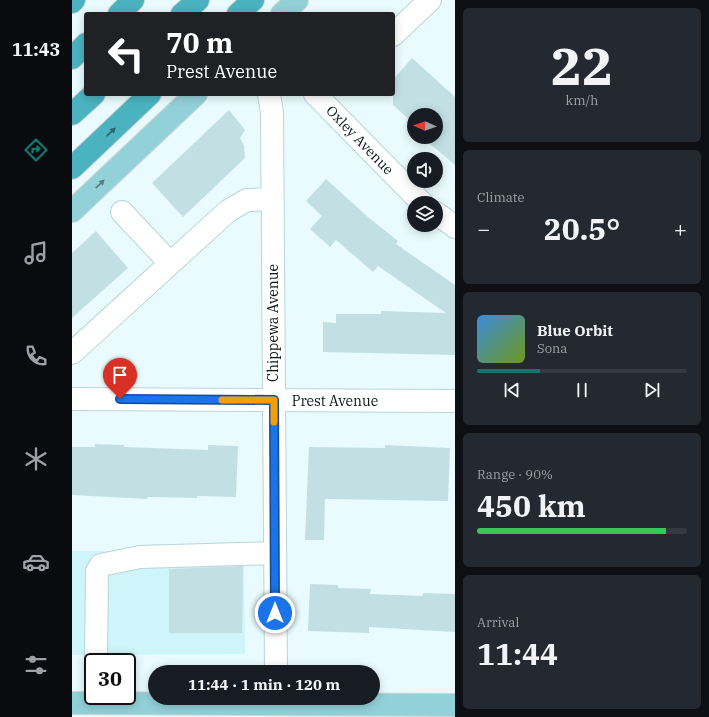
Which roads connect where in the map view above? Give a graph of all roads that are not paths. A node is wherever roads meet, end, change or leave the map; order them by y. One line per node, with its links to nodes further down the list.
1 (134, 0): 6 (highway)
2 (198, 0): 7 (highway)
3 (253, 0): 8 (highway)
4 (297, 0): 9 (main road)
5 (430, 0): 10 (street)
6 (120, 12)
7 (184, 12)
8 (240, 12)
9 (284, 12)
10 (395, 33)
11 (84, 46): 12 (highway)
12 (72, 58)
13 (92, 96): 18 (highway)
14 (148, 96): 19 (highway, one-way to 14)
15 (194, 96): 22 (main road, one-way to 15)
16 (269, 96): 21 (street, Chippewa Avenue)
17 (322, 96): 20 (street, Oxley Avenue)
18 (72, 114)
19 (72, 168)
20 (415, 196)
21 (272, 199): 26 (street); 29 (street, Chippewa Avenue)
22 (72, 211)
23 (122, 212): 26 (street)
24 (443, 218): 25 (street)
25 (455, 227)
26 (170, 263): 27 (street)
27 (72, 353)
28 (72, 399): 29 (street, Prest Avenue)
29 (274, 400): 30 (street, Prest Avenue); 31 (street, Chippewa Avenue)
30 (455, 401)
31 (275, 553): 32 (street); 33 (street, Chippewa Avenue)
32 (96, 653)
33 (276, 665)
34 (84, 701): 35 (main road)
35 (72, 703)
36 (380, 703): 39 (main road)
37 (131, 705): 40 (main road)
38 (228, 705): 40 (main road)
39 (455, 705)
40 (167, 710)

